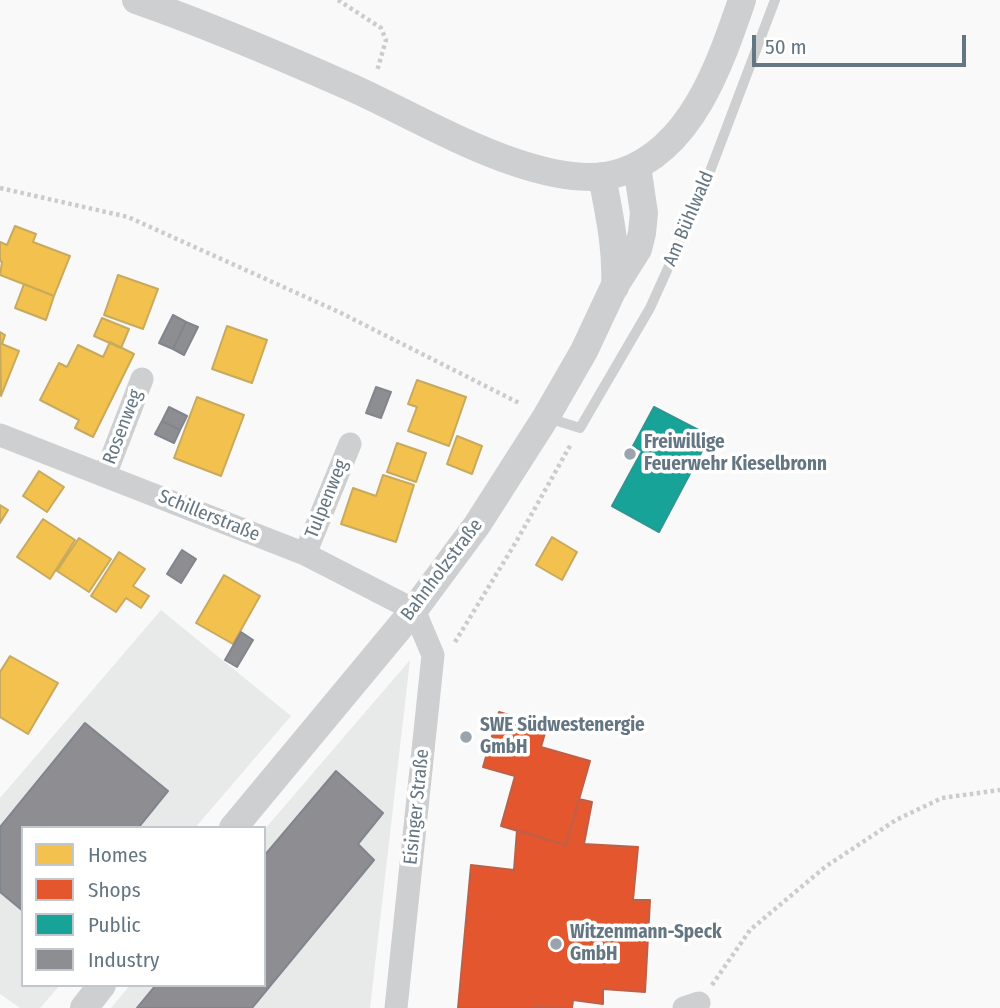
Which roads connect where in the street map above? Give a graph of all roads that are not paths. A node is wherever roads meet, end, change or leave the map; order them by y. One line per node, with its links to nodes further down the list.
1 (136, 0): 5 (street)
2 (742, 0): 4 (street)
3 (775, 0): 8 (lane, Am Bühlwald)
4 (637, 166): 5 (street); 6 (street, Bahnholzstraße)
5 (602, 176): 6 (street, Bahnholzstraße)
6 (614, 288): 8 (street, Bahnholzstraße)
7 (142, 379): 11 (street, Rosenweg)
8 (545, 416): 13 (street, Bahnholzstraße)
9 (0, 435): 11 (street, Schillerstraße)
10 (350, 444): 12 (street, Tulpenweg)
11 (105, 474): 12 (street, Schillerstraße)
12 (305, 554): 13 (street, Schillerstraße)
13 (414, 610): 14 (street, Bahnholzstraße); 17 (street, Eisinger Straße)
14 (235, 826)
15 (100, 987): 16 (street)
16 (83, 1008)
17 (396, 1008)

